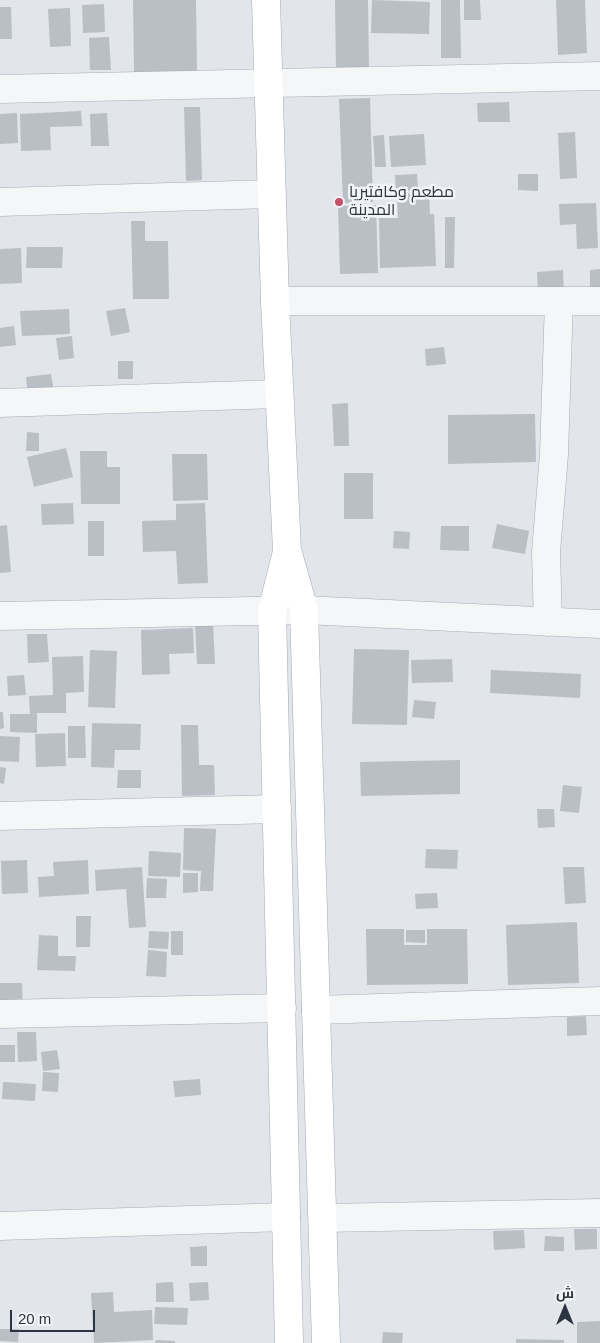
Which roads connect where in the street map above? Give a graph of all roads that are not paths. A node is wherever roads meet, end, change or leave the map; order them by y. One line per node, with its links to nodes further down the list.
1 (266, 0): 3 (main road)
2 (600, 76): 3 (street)
3 (268, 83): 4 (street); 5 (main road)
4 (0, 89)
5 (272, 194): 6 (street); 7 (main road)
6 (0, 202)
7 (275, 301): 8 (street); 10 (main road)
8 (559, 301): 9 (street); 16 (street)
9 (600, 301)
10 (278, 394): 11 (street); 12 (main road)
11 (0, 403)
12 (287, 550): 13 (main road); 14 (main road)
13 (304, 610): 14 (street); 16 (street); 22 (main road)
14 (272, 611): 15 (street); 18 (main road)
15 (0, 616)
16 (548, 622): 17 (street)
17 (600, 624)
18 (278, 809): 19 (street); 21 (main road)
19 (0, 816)
20 (600, 1000): 22 (street)
21 (282, 1008): 23 (street); 25 (main road)
22 (316, 1010): 26 (main road)
23 (0, 1014)
24 (600, 1213): 26 (street)
25 (286, 1217): 27 (street); 28 (main road)
26 (323, 1218): 29 (main road)
27 (0, 1226)
28 (289, 1343)
29 (326, 1343)

